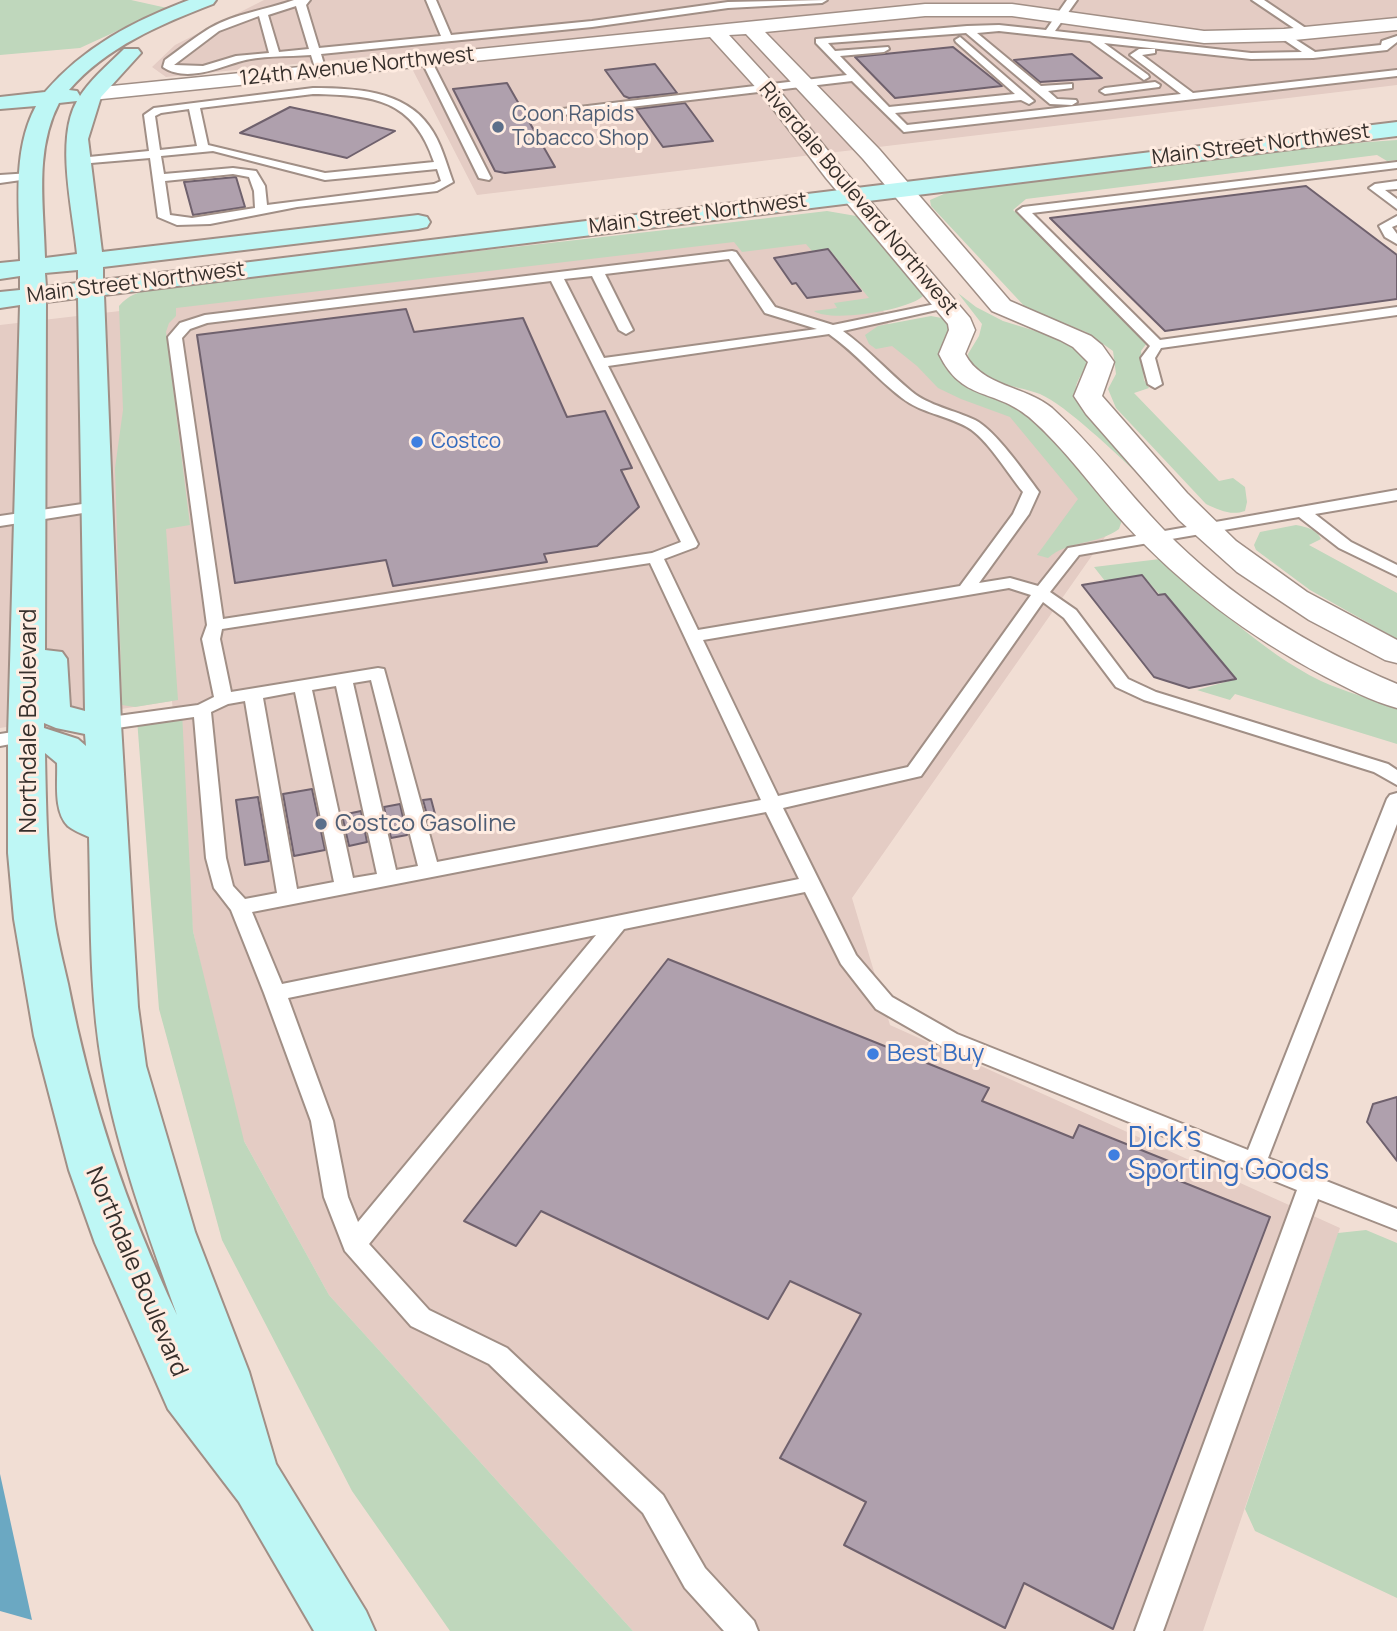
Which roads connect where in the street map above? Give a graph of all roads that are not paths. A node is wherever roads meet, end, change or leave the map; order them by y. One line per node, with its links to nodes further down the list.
1 (304, 0): 7 (lane); 21 (lane)
2 (430, 0): 16 (lane)
3 (822, 0): 16 (lane)
4 (1257, 0): 14 (lane)
5 (214, 2): 37 (street, Northdale Boulevard); 40 (street, Northdale Boulevard)
6 (1066, 7): 9 (street); 13 (lane); 15 (street)
7 (263, 13): 25 (lane); 25 (lane)
8 (1397, 24): 14 (street)
9 (751, 28): 12 (street, 124th Avenue Northwest); 33 (street, Riverdale Boulevard Northwest)
10 (967, 29): 11 (lane); 13 (lane); 36 (lane)
11 (948, 30): 18 (lane); 24 (lane)
12 (714, 31): 27 (street, 124th Avenue Northwest); 35 (street, Riverdale Boulevard Northwest)
13 (1050, 32): 19 (lane)
14 (1308, 33): 15 (street)
15 (1284, 35): 26 (lane)
16 (447, 38): 21 (lane)
17 (1397, 39): 20 (lane)
18 (961, 41): 24 (lane); 38 (lane)
19 (1095, 41): 22 (lane); 34 (lane)
20 (1387, 47): 23 (lane); 26 (lane)
21 (316, 51): 25 (lane); 28 (lane)
22 (1219, 53): 26 (lane); 39 (lane)
23 (1397, 53)
24 (832, 54): 31 (lane)
25 (275, 55)
26 (1313, 55): 32 (lane)
27 (426, 60): 28 (street, 124th Avenue Northwest); 57 (lane)
28 (321, 71): 37 (street, 124th Avenue Northwest)
29 (1397, 73): 32 (lane)
30 (1128, 76): 34 (lane)
31 (855, 77): 33 (lane); 43 (lane)
32 (1348, 79): 39 (lane)
33 (805, 83): 35 (lane); 52 (street, Riverdale Boulevard Northwest)
34 (1154, 85): 34 (lane); 36 (lane); 39 (lane); 45 (lane)
35 (767, 88): 44 (lane); 53 (street, Riverdale Boulevard Northwest)
36 (1043, 93): 36 (lane)
37 (92, 94): 40 (street, 124th Avenue Northwest); 49 (street, Northdale Boulevard)
38 (1024, 96): 43 (lane); 45 (lane)
39 (1190, 96)
40 (49, 98): 41 (street, 124th Avenue Northwest); 54 (street, Northdale Boulevard)
41 (0, 103)
42 (194, 107): 47 (lane); 48 (lane); 50 (lane)
43 (887, 111): 45 (lane)
44 (554, 113)
45 (1043, 113)
46 (1397, 129): 55 (street, Main Street Northwest)
47 (202, 149): 48 (lane); 59 (lane)
48 (155, 153): 49 (lane); 56 (lane)
49 (79, 161): 71 (street, Northdale Boulevard)
50 (440, 165): 59 (lane); 59 (lane)
51 (1397, 165): 78 (lane)
52 (881, 167): 53 (street, Main Street Northwest); 55 (street, Riverdale Boulevard Northwest)
53 (822, 174): 61 (street, Riverdale Boulevard Northwest)
54 (31, 176): 58 (lane); 64 (street, Northdale Boulevard)
55 (904, 176): 61 (street, Main Street Northwest); 85 (street, Riverdale Boulevard Northwest)
56 (159, 178): 63 (lane); 63 (lane)
57 (485, 178)
58 (0, 179)
59 (296, 185): 63 (lane)
60 (1397, 185): 62 (lane)
61 (853, 195): 71 (street, Main Street Northwest); 74 (street, Riverdale Boulevard Northwest)
62 (1397, 205)
63 (260, 211)
64 (31, 212): 68 (street); 73 (street, Northdale Boulevard)
65 (435, 220): 71 (street, Main Street Northwest)
66 (1397, 220): 67 (lane)
67 (1397, 240)
68 (0, 250)
69 (0, 271): 73 (street, Main Street Northwest)
70 (597, 272): 72 (lane); 76 (lane); 77 (lane)
71 (90, 275): 73 (street, Main Street Northwest); 82 (street, Northdale Boulevard)
72 (556, 277): 79 (lane); 92 (lane)
73 (22, 288): 84 (street, Northdale Boulevard)
74 (945, 304): 76 (lane); 86 (street, Riverdale Boulevard Northwest)
75 (1397, 311): 78 (lane)
76 (831, 329): 79 (lane); 89 (lane)
77 (626, 330)
78 (1157, 345): 80 (lane)
79 (599, 363): 87 (lane)
80 (1155, 384)
81 (1397, 495): 83 (lane)
82 (96, 507): 84 (lane); 102 (street, Northdale Boulevard)
83 (1302, 511): 85 (lane); 88 (lane)
84 (16, 519): 91 (street, Northdale Boulevard)
85 (1205, 528): 86 (lane); 94 (street, Riverdale Boulevard Northwest)
86 (1153, 537): 90 (lane); 99 (street, Riverdale Boulevard Northwest)
87 (655, 557): 92 (lane); 93 (lane)
88 (1397, 571)
89 (966, 590): 90 (lane); 93 (lane)
90 (1041, 593): 104 (lane); 105 (lane)
91 (29, 619): 102 (street); 103 (street, Northdale Boulevard)
92 (215, 625): 100 (lane)
93 (692, 636): 105 (lane)
94 (1397, 653)
95 (378, 673): 96 (lane); 108 (lane)
96 (343, 679): 97 (lane); 109 (lane)
97 (302, 685): 98 (lane); 111 (lane)
98 (253, 694): 100 (lane); 112 (lane)
99 (1397, 697)
100 (223, 699): 101 (lane)
101 (202, 710): 102 (lane); 113 (lane)
102 (103, 724): 107 (street, Northdale Boulevard)
103 (13, 738): 107 (street); 120 (street, Northdale Boulevard)
104 (1397, 779)
105 (772, 804): 108 (lane); 110 (lane)
106 (1395, 807): 116 (lane)
107 (107, 830): 120 (street, Northdale Boulevard)
108 (429, 870): 109 (lane)
109 (388, 878): 111 (lane)
110 (811, 884): 114 (lane); 116 (lane)
111 (345, 887): 112 (lane)
112 (288, 898): 113 (lane)
113 (240, 907): 115 (lane)
114 (618, 923): 115 (lane); 119 (lane)
115 (275, 993): 119 (lane)
116 (1254, 1163): 117 (lane)
117 (1311, 1185): 118 (lane); 123 (lane)
118 (1397, 1220)
119 (354, 1244): 122 (lane)
120 (258, 1484): 121 (street, Northdale Boulevard)
121 (346, 1631)
122 (744, 1631)
123 (1149, 1631)

